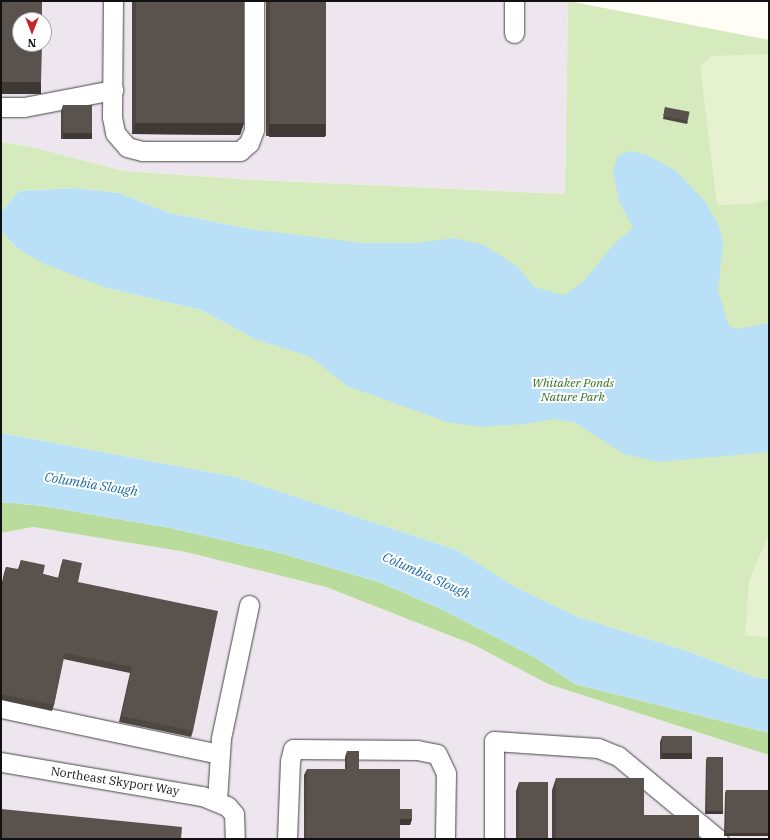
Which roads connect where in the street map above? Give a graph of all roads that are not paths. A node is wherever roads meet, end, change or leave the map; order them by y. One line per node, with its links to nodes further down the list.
1 (113, 1): 5 (street)
2 (254, 1): 5 (street)
3 (514, 1): 4 (street)
4 (514, 33)
5 (112, 90): 6 (street)
6 (1, 107)
7 (249, 605): 9 (street)
8 (1, 708): 9 (street)
9 (219, 754): 11 (street)
10 (1, 762): 11 (street, Northeast Skyport Way)
11 (222, 803): 12 (street)
12 (235, 839)
13 (287, 839): 14 (street)
14 (445, 839)
15 (494, 839): 16 (street)
16 (718, 839)

